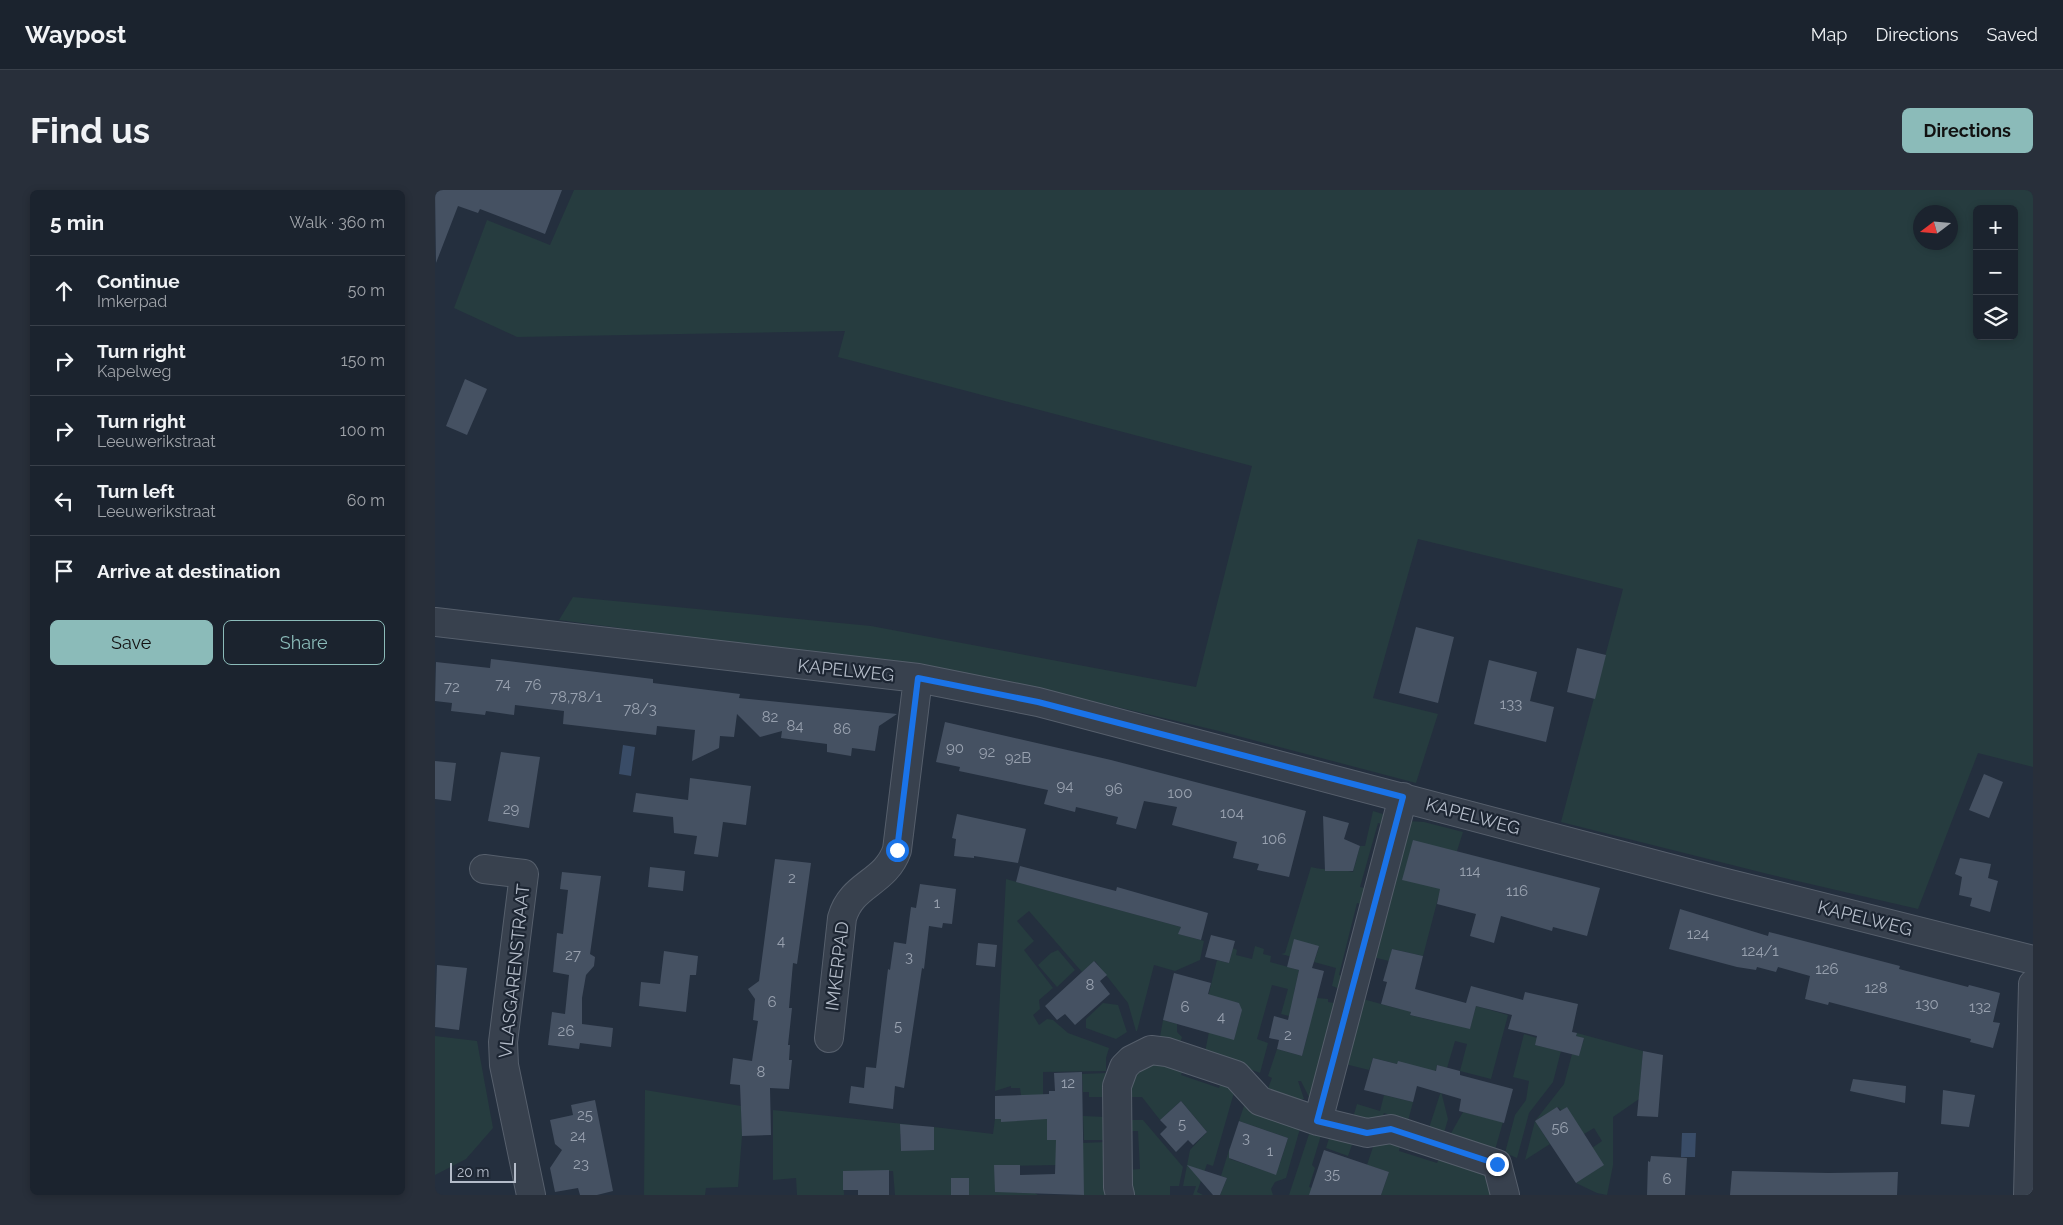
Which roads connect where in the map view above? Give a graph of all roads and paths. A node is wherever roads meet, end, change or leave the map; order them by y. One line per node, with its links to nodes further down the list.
1 (435, 622): 2 (street, KAPELWEG)
2 (918, 678): 3 (street, KAPELWEG); 7 (street, IMKERPAD)
3 (1403, 797): 5 (street, KAPELWEG); 8 (street)
4 (484, 869): 9 (street, VLASGARENSTRAAT)
5 (2033, 960)
6 (2033, 984): 12 (street)
7 (829, 1038)
8 (1317, 1121): 10 (street); 11 (street)
9 (531, 1195)
10 (1120, 1195)
11 (1505, 1195)
12 (2028, 1195)

